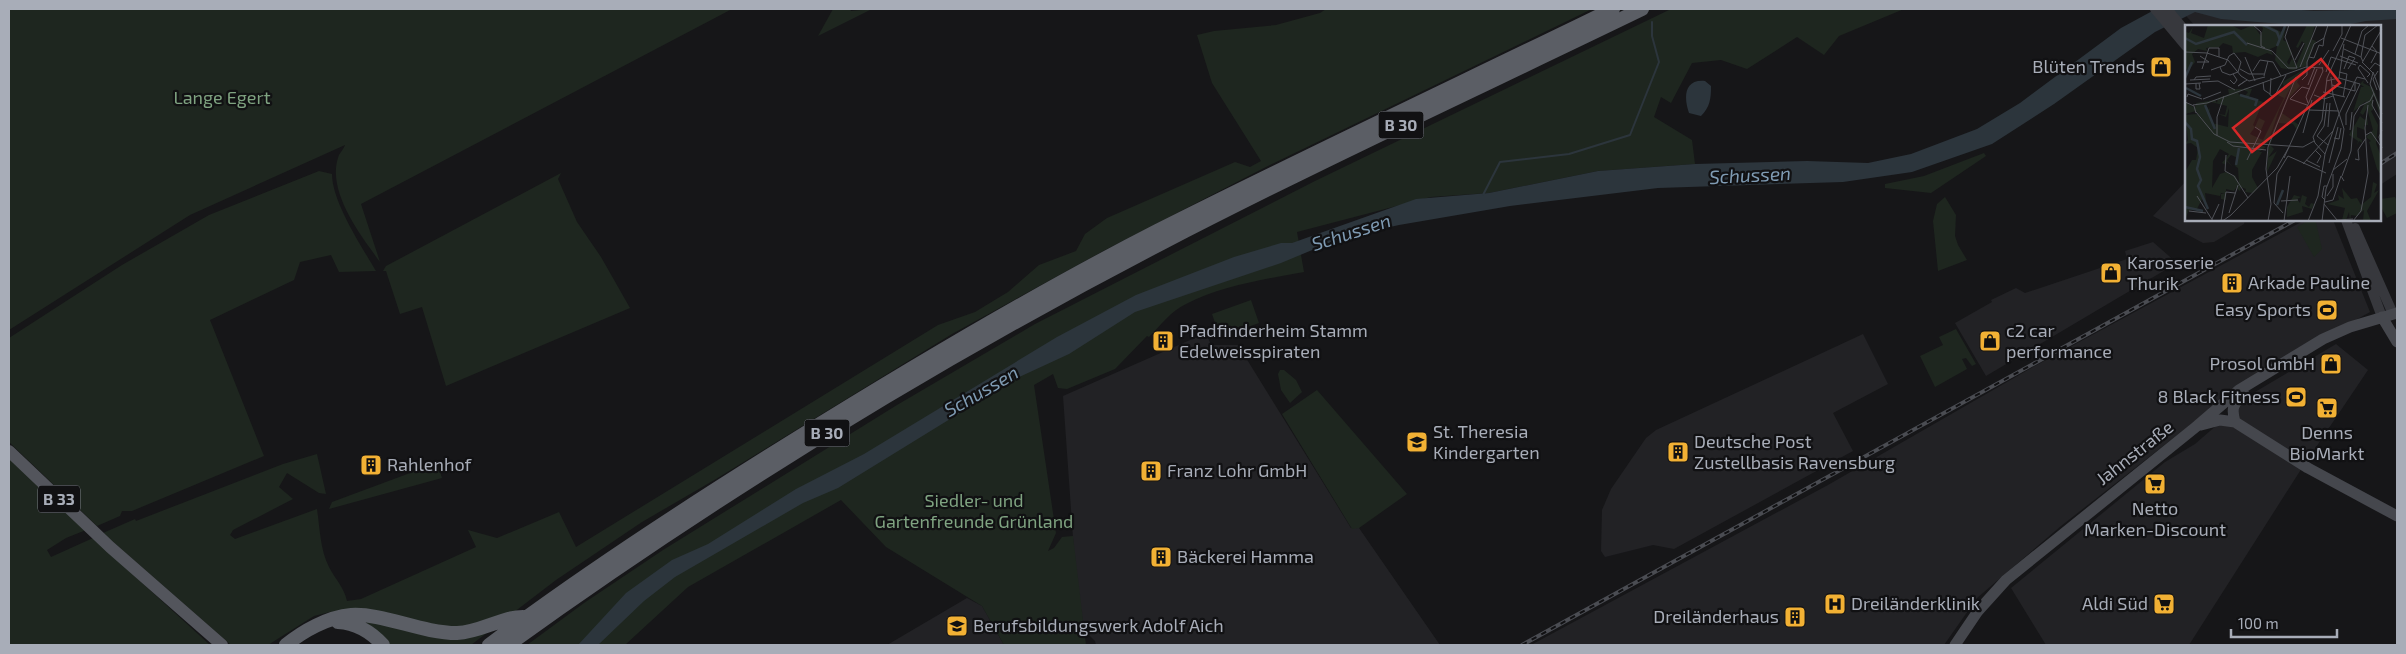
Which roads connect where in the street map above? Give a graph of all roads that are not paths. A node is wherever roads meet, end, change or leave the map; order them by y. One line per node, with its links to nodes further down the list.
1 (1613, 9): 15 (highway, B 30)
2 (1642, 9): 21 (highway, B 30)
3 (2155, 9): 5 (street)
4 (2167, 9): 5 (street)
5 (2179, 28): 6 (street)
6 (2185, 43)
7 (2348, 222): 8 (street)
8 (2392, 317): 9 (main road); 10 (main road, Jahnstraße)
9 (2397, 342)
10 (2266, 374): 11 (main road); 12 (main road, Jahnstraße)
11 (2235, 422): 12 (main road); 14 (main road)
12 (2197, 426): 22 (main road, Jahnstraße)
13 (9, 451): 17 (main road, B 33)
14 (2397, 516)
15 (526, 617): 16 (highway); 20 (highway, B 30)
16 (330, 622): 18 (highway); 19 (highway)
17 (222, 645)
18 (286, 645)
19 (383, 645)
20 (489, 645)
21 (508, 645)
22 (1955, 645)

